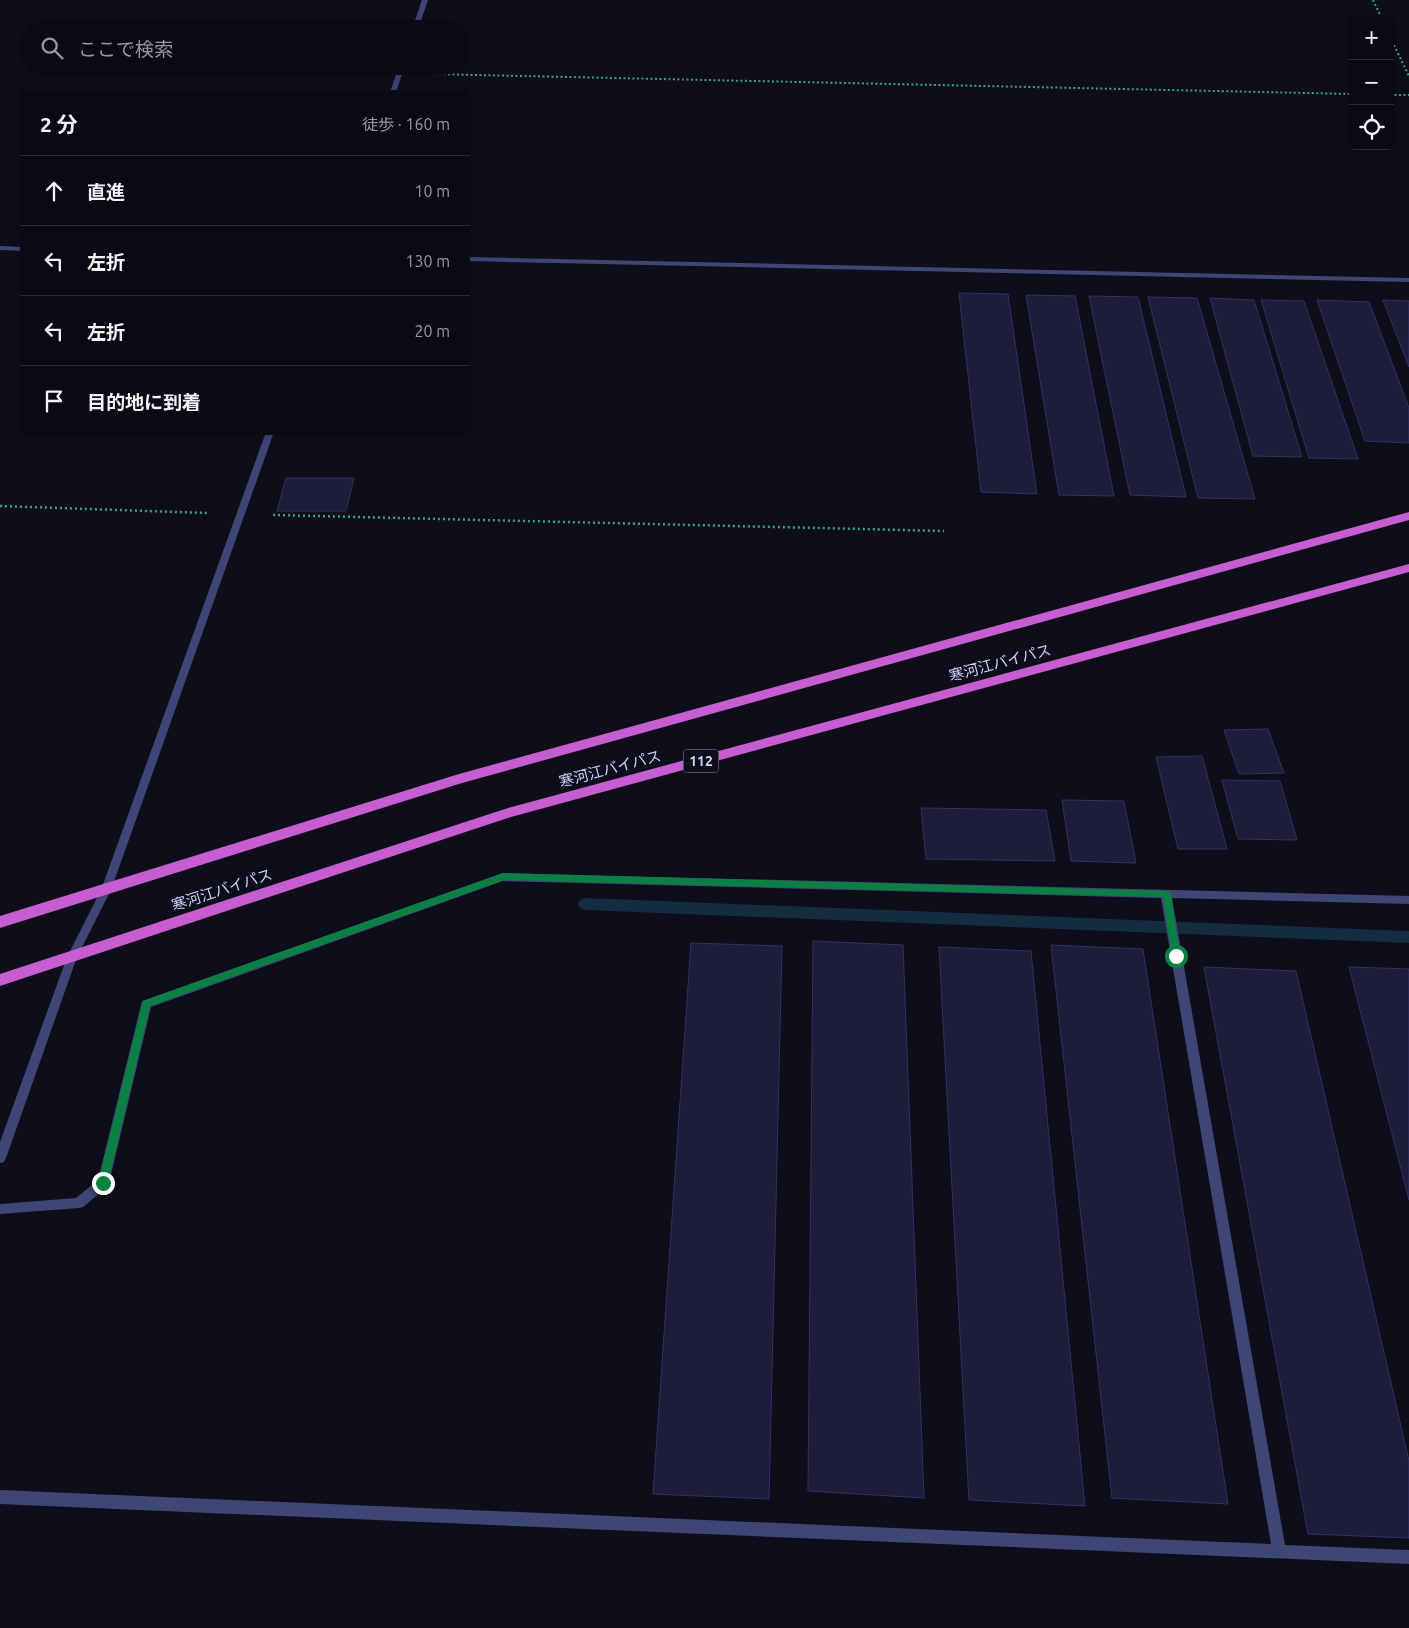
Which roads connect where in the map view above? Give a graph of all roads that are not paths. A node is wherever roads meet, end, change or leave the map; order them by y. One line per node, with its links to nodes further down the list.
1 (425, 0): 2 (street)
2 (418, 20)
3 (399, 75): 4 (street)
4 (394, 90)
5 (0, 248): 6 (street)
6 (20, 248)
7 (470, 259): 8 (street)
8 (1409, 280)
9 (269, 435): 12 (street)
10 (1409, 516): 12 (highway, 寒河江バイパス)
11 (1409, 568): 16 (highway, 寒河江バイパス / 112)
12 (106, 890): 15 (highway, 寒河江バイパス); 16 (street)
13 (1166, 894): 14 (street); 19 (street); 21 (street)
14 (1409, 900)
15 (0, 922)
16 (72, 956): 17 (highway, 寒河江バイパス / 112); 18 (street)
17 (0, 980)
18 (0, 1158)
19 (0, 1209)
20 (0, 1497): 21 (street)
21 (1279, 1551): 22 (street)
22 (1409, 1557)

